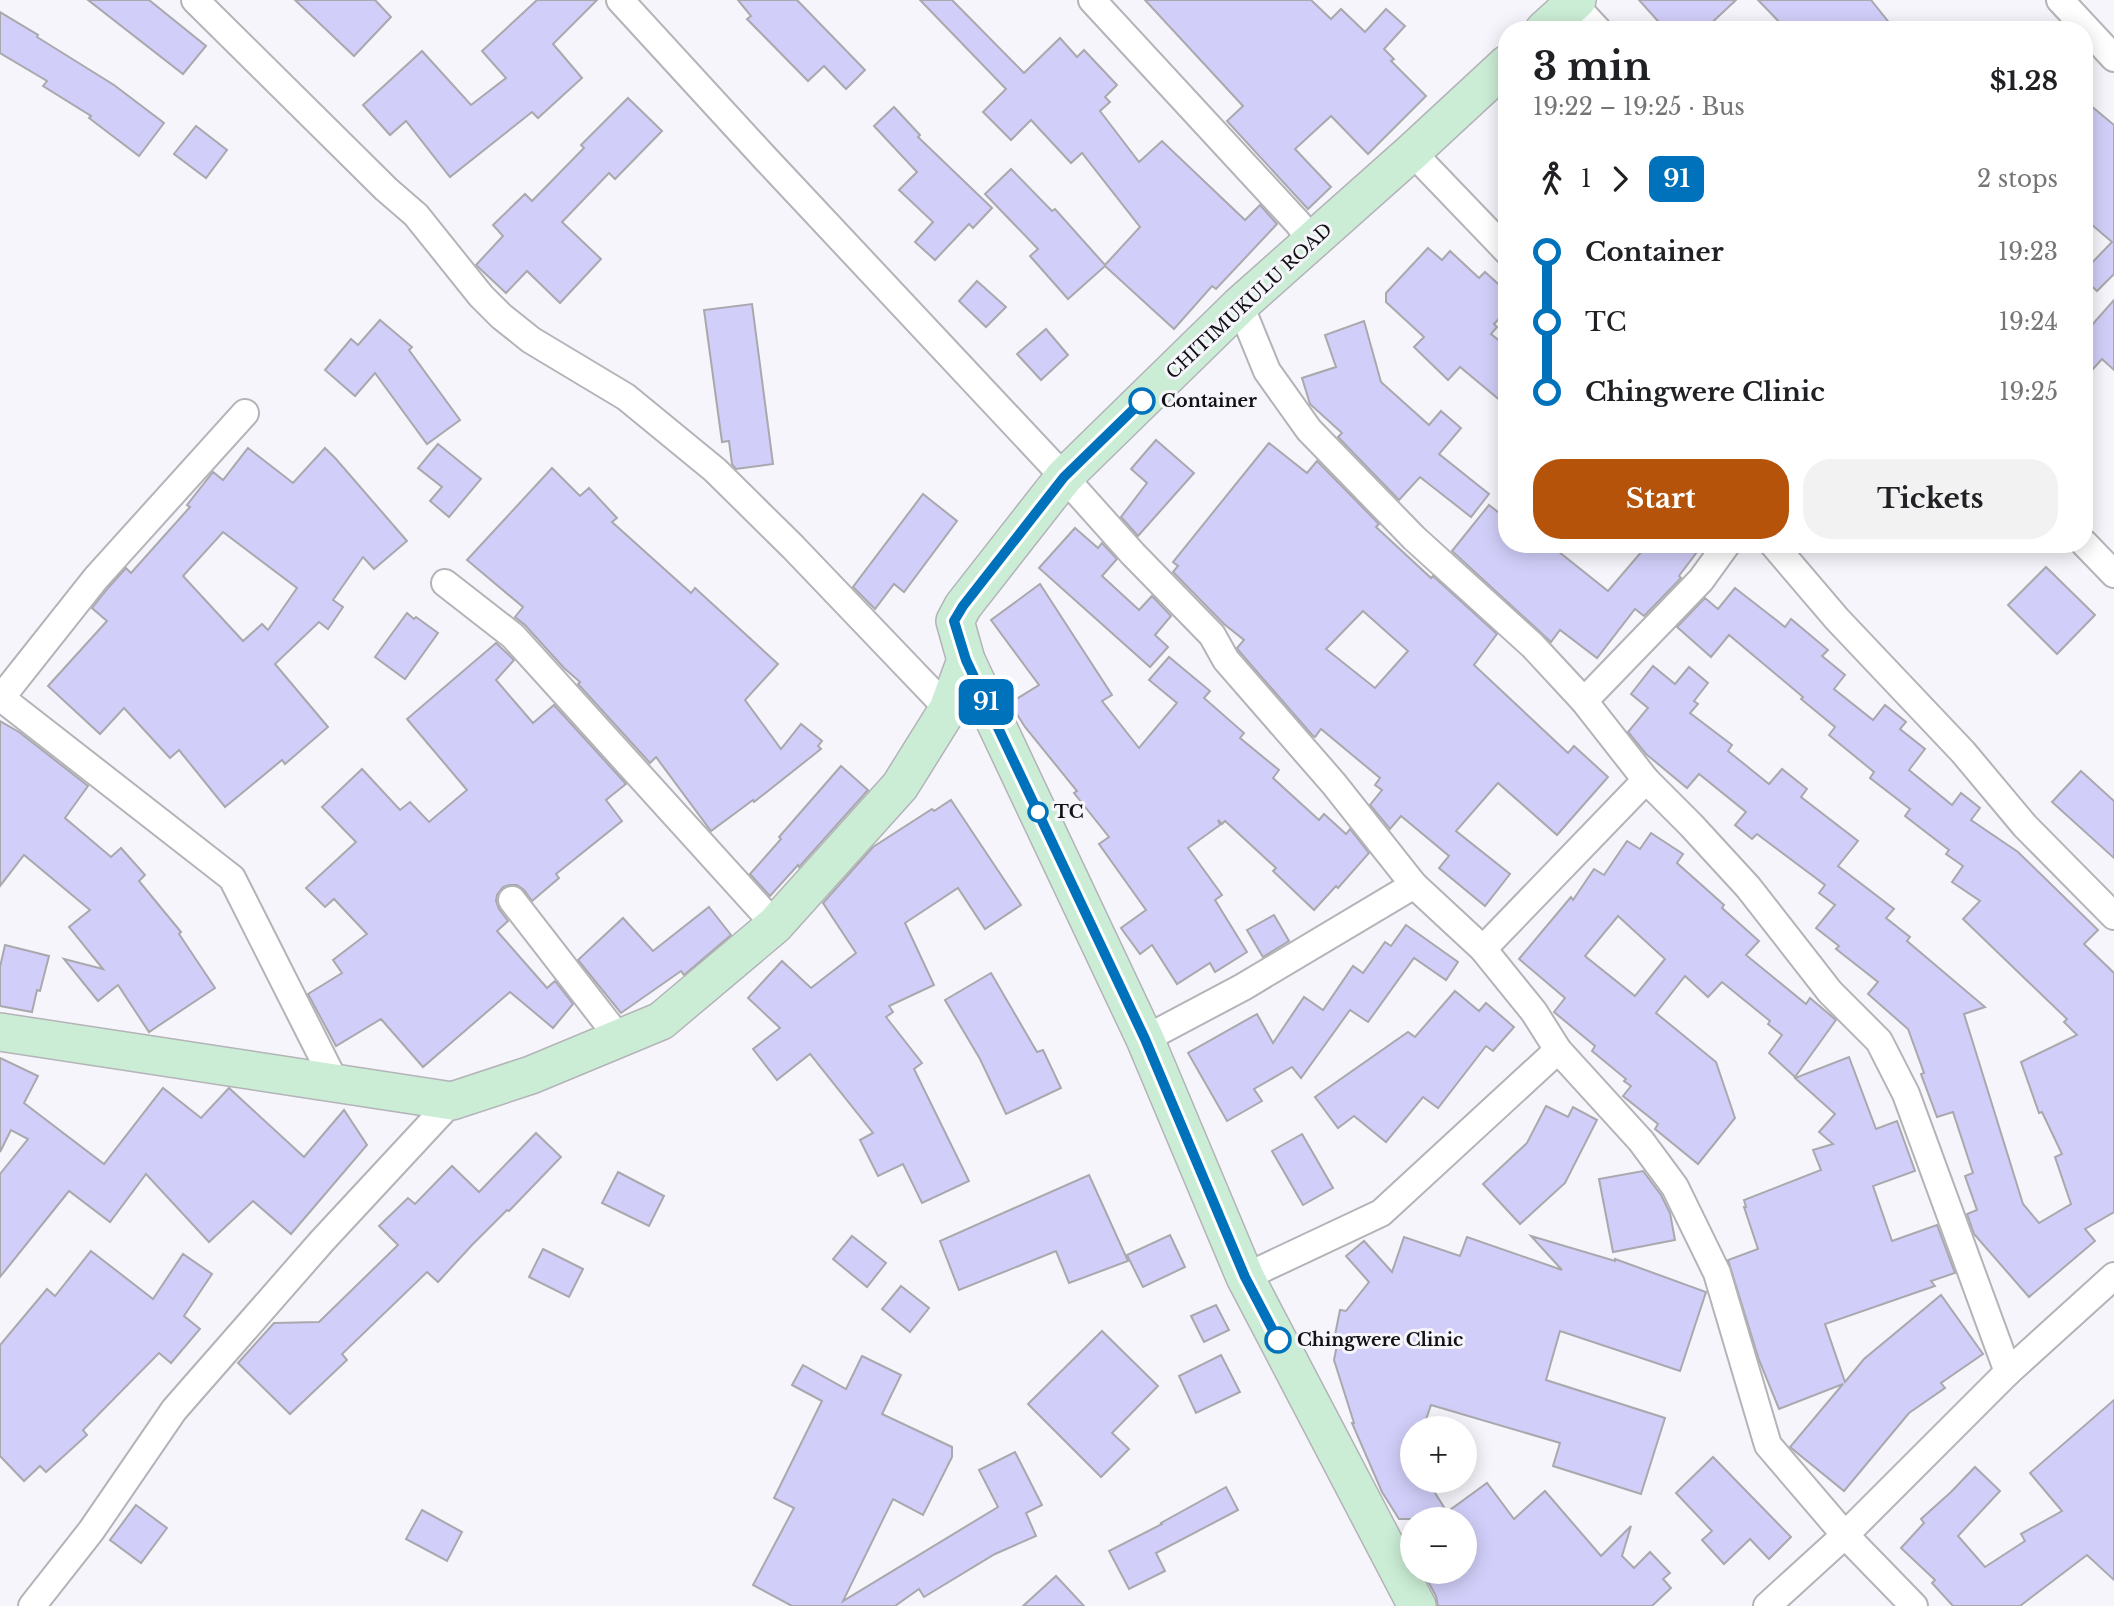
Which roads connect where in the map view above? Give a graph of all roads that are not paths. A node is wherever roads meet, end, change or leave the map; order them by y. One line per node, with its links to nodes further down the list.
1 (195, 0): 26 (street)
2 (620, 0): 17 (street)
3 (1092, 0): 13 (street)
4 (2060, 0): 8 (street)
5 (1573, 1): 6 (street); 7 (street)
6 (1553, 21)
7 (1590, 21)
8 (2082, 21)
9 (2093, 31): 10 (street)
10 (2111, 48)
11 (1498, 73): 12 (street, CHITIMUKULU ROAD)
12 (1412, 152): 13 (street, CHITIMUKULU ROAD); 14 (street)
13 (1312, 242): 15 (street, CHITIMUKULU ROAD)
14 (1498, 242)
15 (1240, 305): 17 (street, CHITIMUKULU ROAD); 25 (street)
16 (245, 413): 24 (street)
17 (1064, 477): 23 (street, CHITIMUKULU ROAD); 28 (street)
18 (2093, 552): 21 (street)
19 (1720, 553): 25 (street)
20 (1781, 553): 30 (street)
21 (2114, 574)
22 (445, 583): 31 (street)
23 (966, 660): 26 (street); 35 (street, CHITIMUKULU ROAD)
24 (1, 697): 37 (street)
25 (1584, 701): 27 (street)
26 (948, 709): 31 (street)
27 (1646, 780): 32 (street); 41 (street)
28 (1414, 886): 32 (street); 35 (street)
29 (512, 900): 34 (street)
30 (2114, 916)
31 (775, 926): 34 (street)
32 (1483, 949): 36 (street)
33 (0, 1032): 37 (street)
34 (619, 1038): 38 (street)
35 (1145, 1039): 40 (street, CHITIMUKULU ROAD)
36 (1558, 1051): 40 (street); 42 (street)
37 (335, 1082): 38 (street)
38 (452, 1101): 43 (street)
39 (2114, 1276): 41 (street)
40 (1245, 1277): 44 (street, CHITIMUKULU ROAD)
41 (2008, 1372): 42 (street)
42 (1845, 1535): 45 (street); 46 (street)
43 (32, 1606)
44 (1417, 1606)
45 (1767, 1606)
46 (1914, 1606)

